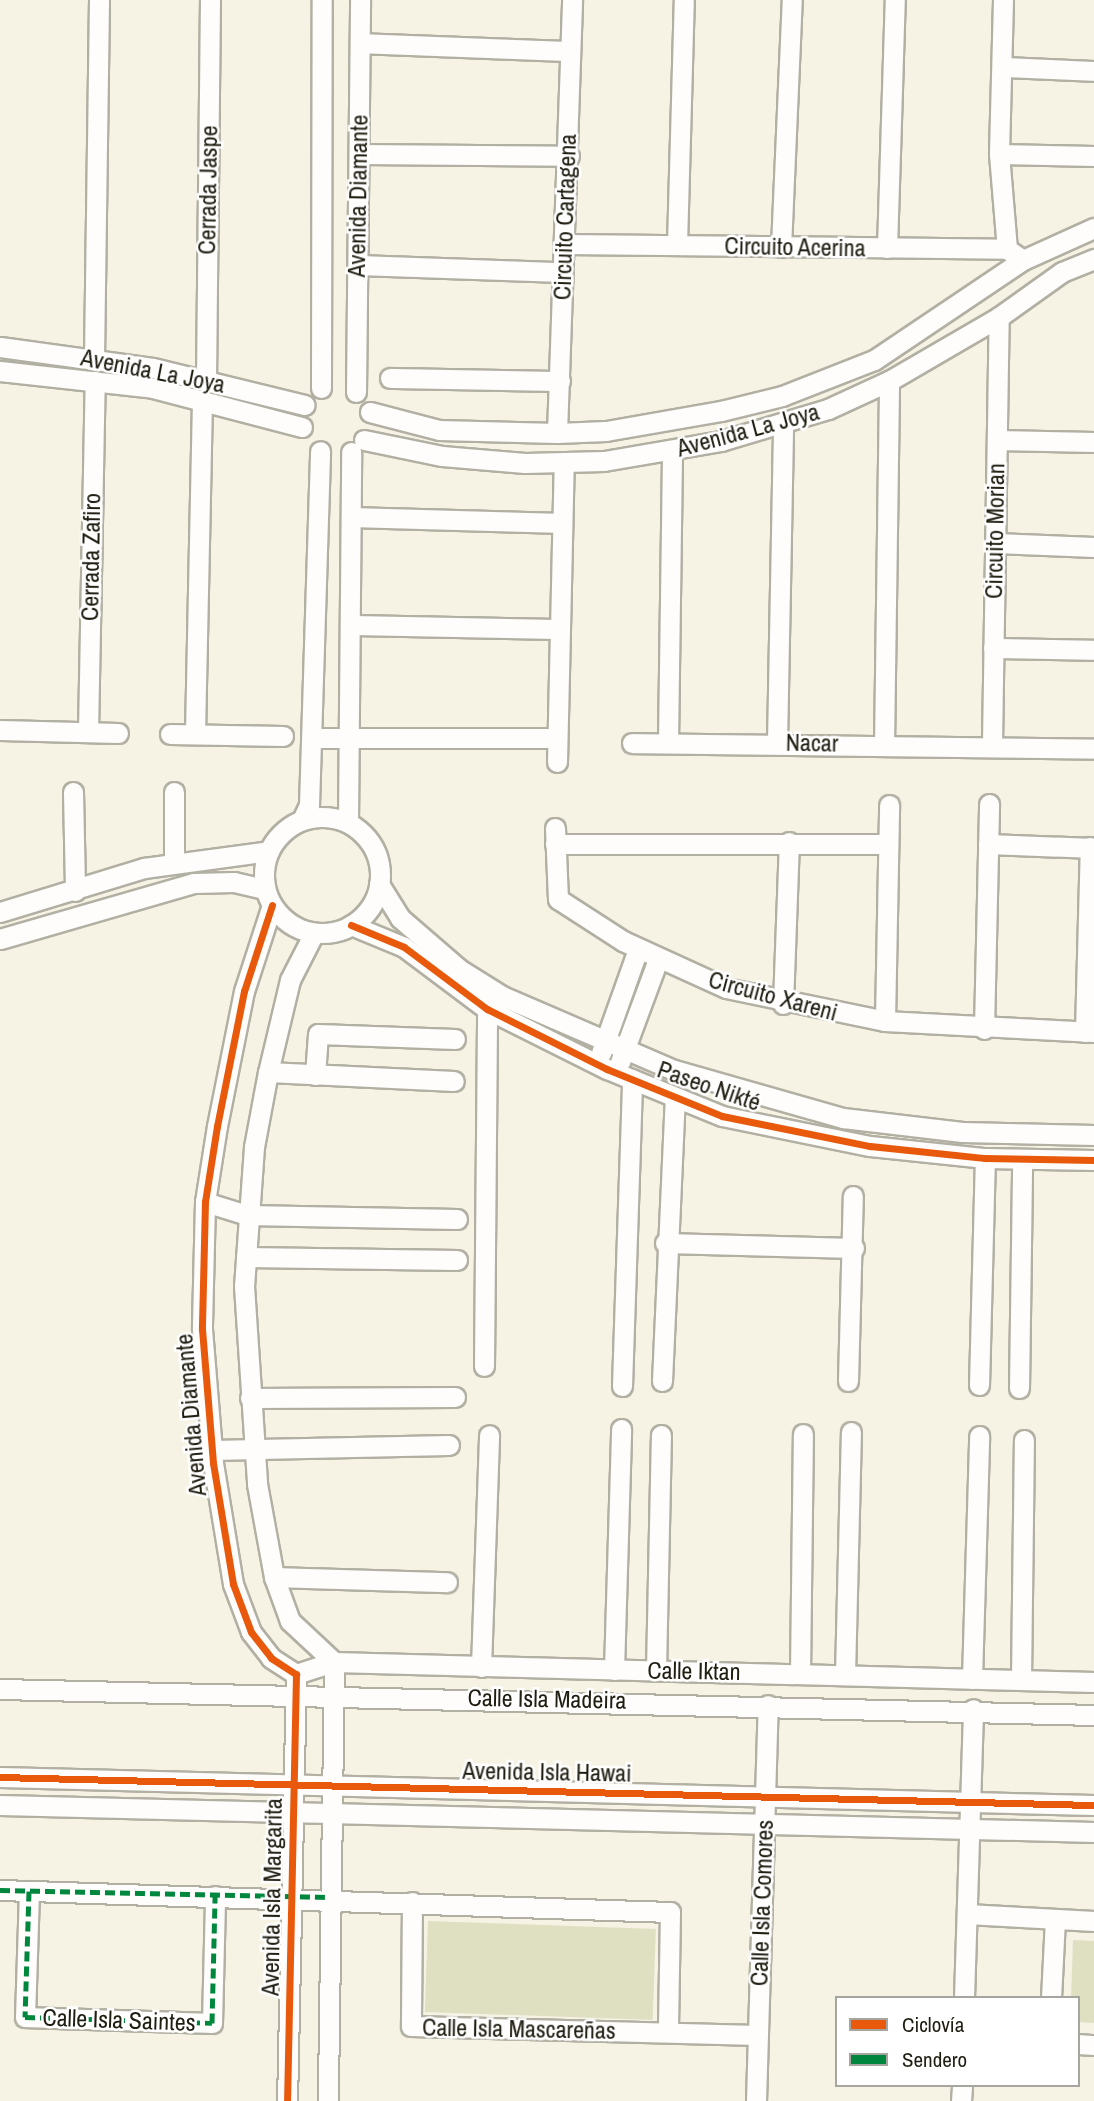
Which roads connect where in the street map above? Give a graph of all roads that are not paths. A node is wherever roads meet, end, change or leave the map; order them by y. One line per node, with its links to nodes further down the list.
1 (99, 0): 32 (street)
2 (211, 0): 35 (street, Cerrada Jaspe)
3 (321, 0): 39 (street, Avenida Diamante)
4 (360, 0): 10 (street, Avenida Diamante)
5 (572, 0): 11 (street, Circuito Cartagena)
6 (684, 0): 20 (street)
7 (792, 0): 21 (street)
8 (895, 0): 22 (street)
9 (1003, 0): 12 (street)
10 (360, 43): 11 (street); 14 (street, Avenida Diamante)
11 (570, 51): 16 (street, Circuito Cartagena)
12 (1003, 67): 13 (street); 15 (street)
13 (1094, 71)
14 (359, 154): 16 (street); 26 (street, Avenida Diamante)
15 (999, 154): 17 (street); 23 (street)
16 (569, 156): 19 (street, Circuito Cartagena)
17 (1094, 156)
18 (1094, 228): 25 (street, Avenida La Joya)
19 (564, 244): 20 (street, Circuito Acerina); 27 (street, Circuito Cartagena)
20 (677, 244): 21 (street, Circuito Acerina)
21 (781, 247): 22 (street, Circuito Acerina)
22 (887, 248): 23 (street, Circuito Acerina)
23 (1007, 249): 25 (street)
24 (1094, 259): 28 (street, Avenida La Joya)
25 (1023, 260): 29 (street, Avenida La Joya)
26 (358, 265): 27 (street); 40 (street, Avenida Diamante)
27 (562, 272): 37 (street, Circuito Cartagena)
28 (999, 317): 31 (street, Avenida La Joya); 47 (street, Circuito Morian)
29 (924, 329): 31 (street); 46 (street, Avenida La Joya)
30 (0, 347): 32 (street, Avenida La Joya)
31 (932, 355): 38 (street, Avenida La Joya)
32 (94, 358): 35 (street, Avenida La Joya)
33 (0, 371): 36 (street, Avenida La Joya)
34 (390, 378): 37 (street)
35 (206, 380): 42 (street, Avenida La Joya)
36 (94, 381): 41 (street, Avenida La Joya); 62 (street, Cerrada Zafiro)
37 (560, 381): 46 (street, Circuito Cartagena)
38 (888, 381): 44 (street, Avenida La Joya); 74 (street)
39 (321, 388): 40 (street); 42 (street)
40 (356, 392): 43 (street)
41 (202, 400): 45 (street, Avenida La Joya); 65 (street)
42 (304, 405): 45 (street)
43 (370, 412): 46 (street, Avenida La Joya); 49 (street)
44 (783, 424): 51 (street, Avenida La Joya); 72 (street)
45 (302, 427): 50 (street)
46 (557, 433)
47 (997, 440): 48 (street); 55 (street, Circuito Morian)
48 (1094, 442)
49 (358, 446): 50 (street); 52 (street, Avenida La Joya); 53 (street)
50 (320, 451): 67 (street)
51 (672, 452): 52 (street, Avenida La Joya); 70 (street)
52 (564, 462): 54 (street)
53 (351, 517): 54 (street); 57 (street)
54 (562, 523): 58 (street)
55 (995, 543): 56 (street); 59 (street, Circuito Morian)
56 (1094, 547)
57 (350, 625): 58 (street); 68 (street)
58 (560, 629): 69 (street)
59 (993, 648): 60 (street); 73 (street, Circuito Morian)
60 (1094, 650)
61 (0, 730): 62 (street)
62 (88, 732): 63 (street)
63 (118, 733)
64 (170, 734): 65 (street)
65 (195, 734): 66 (street)
66 (283, 736)
67 (312, 738): 68 (street); 81 (street)
68 (347, 738): 69 (street); 82 (street)
69 (557, 738): 76 (street)
70 (668, 742): 71 (street, Nacar); 72 (street, Nacar)
71 (632, 743)
72 (777, 743): 74 (street, Nacar)
73 (992, 744): 74 (street, Nacar); 75 (street, Nacar)
74 (884, 746)
75 (1094, 749)
76 (557, 762)
77 (74, 792): 90 (street)
78 (174, 792): 88 (street)
79 (989, 804): 85 (street)
80 (889, 805): 84 (street)
81 (302, 820): 82 (street); 87 (street)
82 (348, 822): 89 (street)
83 (789, 842): 84 (street, Circuito Xareni); 96 (street, Circuito Xareni); 98 (street)
84 (887, 844): 100 (street)
85 (988, 844): 86 (street); 101 (street)
86 (1092, 847): 102 (street)
87 (269, 851): 88 (street); 91 (street)
88 (174, 863): 90 (street)
89 (379, 884): 93 (street); 104 (street, Paseo Nikté)
90 (75, 891): 92 (street)
91 (269, 897): 94 (street); 95 (street); 117 (street, Avenida Diamante)
92 (0, 912)
93 (351, 925): 94 (street); 99 (street, Paseo Nikté)
94 (314, 933): 107 (street)
95 (0, 939)
96 (638, 949): 97 (street, Circuito Xareni); 104 (street)
97 (658, 959): 98 (street, Circuito Xareni); 105 (street)
98 (783, 1004): 100 (street, Circuito Xareni)
99 (487, 1009): 106 (street, Paseo Nikté); 124 (street)
100 (885, 1021): 101 (street, Circuito Xareni)
101 (984, 1029): 102 (street, Circuito Xareni)
102 (1090, 1032)
103 (455, 1039): 108 (street)
104 (605, 1043): 105 (street, Paseo Nikté); 106 (street)
105 (624, 1049): 109 (street); 112 (street, Paseo Nikté)
106 (597, 1064): 109 (street, Paseo Nikté)
107 (268, 1072): 108 (street); 118 (street)
108 (315, 1075): 110 (street)
109 (624, 1076): 111 (street, Paseo Nikté); 127 (street)
110 (454, 1081)
111 (675, 1097): 113 (street, Paseo Nikté); 120 (street)
112 (1094, 1135)
113 (985, 1158): 114 (street, Paseo Nikté); 128 (street)
114 (1022, 1159): 115 (street, Paseo Nikté); 129 (street)
115 (1094, 1160)
116 (853, 1196): 121 (street)
117 (205, 1202): 118 (street); 141 (street, Avenida Diamante)
118 (247, 1215): 119 (street); 122 (street)
119 (457, 1219)
120 (665, 1243): 121 (street); 125 (street)
121 (853, 1248): 126 (street)
122 (246, 1257): 123 (street); 131 (street)
123 (457, 1260)
124 (484, 1366)
125 (662, 1381)
126 (848, 1381)
127 (622, 1385)
128 (979, 1385)
129 (1019, 1388)
130 (454, 1397): 131 (street)
131 (250, 1398): 140 (street)
132 (621, 1429): 146 (street)
133 (851, 1432): 150 (street)
134 (803, 1434): 148 (street)
135 (489, 1435): 145 (street)
136 (661, 1435): 147 (street)
137 (979, 1436): 151 (street)
138 (1024, 1440): 152 (street)
139 (449, 1445): 140 (street)
140 (253, 1446): 141 (street); 142 (street)
141 (211, 1450): 149 (street, Avenida Diamante)
142 (274, 1577): 143 (street); 144 (street)
143 (447, 1582)
144 (334, 1662): 145 (street, Calle Iktan); 149 (street, Calle Iktan); 155 (street)
145 (481, 1667): 146 (street, Calle Iktan)
146 (614, 1670): 147 (street, Calle Iktan)
147 (656, 1671): 148 (street, Calle Iktan)
148 (800, 1672): 150 (street, Calle Iktan)
149 (296, 1674): 156 (street)
150 (845, 1675): 151 (street, Calle Iktan)
151 (972, 1679): 152 (street, Calle Iktan)
152 (1021, 1680): 153 (street, Calle Iktan)
153 (1094, 1682)
154 (0, 1689): 156 (street, Calle Isla Madeira)
155 (336, 1694): 156 (street, Calle Isla Madeira); 157 (street, Calle Isla Madeira); 162 (street)
156 (297, 1695): 161 (street, Avenida Isla Margarita)
157 (768, 1705): 158 (street, Calle Isla Madeira); 163 (street, Calle Isla Comores)
158 (972, 1709): 159 (street, Calle Isla Madeira); 164 (street)
159 (1094, 1715)
160 (0, 1777): 161 (street, Avenida Isla Hawai)
161 (294, 1784): 162 (street, Avenida Isla Hawai); 167 (street, Avenida Isla Margarita)
162 (334, 1786): 163 (street, Avenida Isla Hawai); 168 (street)
163 (765, 1797): 164 (street, Avenida Isla Hawai); 169 (street, Calle Isla Comores)
164 (970, 1802): 166 (street, Avenida Isla Hawai); 170 (street)
165 (0, 1805): 167 (street, Avenida Isla Hawai)
166 (1094, 1805)
167 (293, 1812): 168 (street, Avenida Isla Hawai); 176 (street, Avenida Isla Margarita)
168 (335, 1813): 169 (street, Avenida Isla Hawai); 175 (street)
169 (765, 1824): 170 (street, Avenida Isla Hawai); 184 (street, Calle Isla Comores)
170 (969, 1829): 171 (street, Avenida Isla Hawai); 178 (street)
171 (1094, 1832)
172 (0, 1890): 173 (street)
173 (29, 1891): 174 (street); 174 (street, Calle Isla Saintes)
174 (215, 1896): 176 (street)
175 (331, 1897): 176 (street); 177 (street); 186 (street)
176 (290, 1898): 185 (street, Avenida Isla Margarita)
177 (412, 1902): 183 (street); 183 (street, Calle Isla Mascareñas)
178 (967, 1914): 179 (street); 181 (street)
179 (1055, 1919): 180 (street); 182 (street)
180 (1094, 1921)
181 (964, 1996)
182 (1051, 1996)
183 (668, 2032): 184 (street, Calle Isla Mascareñas)
184 (758, 2035): 187 (street, Calle Isla Comores)
185 (287, 2101)
186 (328, 2101)
187 (756, 2101)

